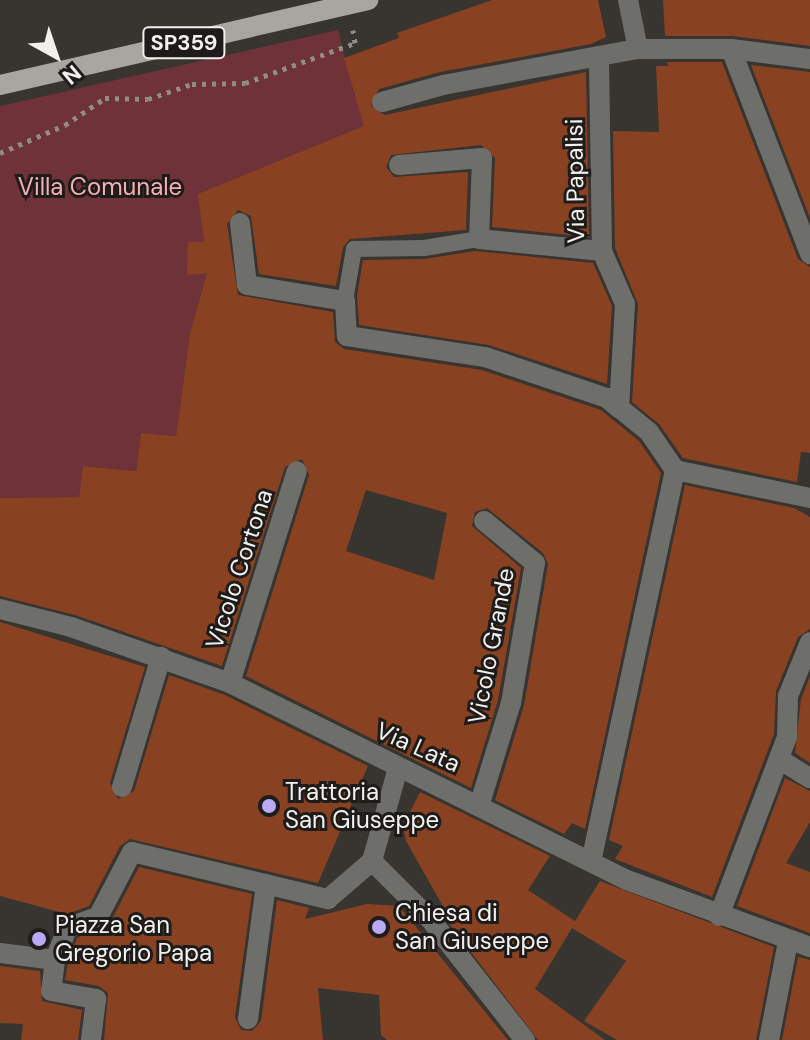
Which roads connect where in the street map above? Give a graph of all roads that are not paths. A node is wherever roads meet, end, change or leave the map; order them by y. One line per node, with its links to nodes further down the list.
1 (628, 0): 3 (street)
2 (356, 2): 7 (main road, SP359)
3 (638, 49): 4 (street); 5 (street)
4 (731, 49): 6 (street); 13 (street)
5 (599, 56): 8 (street); 12 (street, Via Papalisi)
6 (810, 59)
7 (0, 85)
8 (382, 102)
9 (399, 165): 11 (street)
10 (240, 223): 14 (street)
11 (479, 239): 12 (street); 14 (lane)
12 (602, 251): 15 (street, Via Papalisi)
13 (810, 254)
14 (345, 301): 15 (street)
15 (619, 408): 16 (street)
16 (675, 470): 18 (street); 30 (street)
17 (297, 471): 23 (street, Vicolo Cortona)
18 (810, 498)
19 (484, 521): 28 (street, Vicolo Grande)
20 (0, 609): 22 (street, Via Lata)
21 (810, 642): 24 (street)
22 (161, 657): 23 (street, Via Lata); 27 (street)
23 (230, 683): 25 (street, Via Lata)
24 (779, 759): 26 (street); 32 (street)
25 (398, 768): 28 (street, Via Lata); 29 (street)
26 (810, 778)
27 (122, 787)
28 (480, 803): 30 (street, Via Lata)
29 (372, 861): 31 (street); 39 (street)
30 (591, 862): 32 (street, Via Lata)
31 (266, 884): 36 (street); 37 (street)
32 (719, 916): 33 (street, Via Lata)
33 (788, 941): 34 (street, Via Lata); 40 (street)
34 (810, 947)
35 (0, 953): 36 (street)
36 (55, 960): 38 (street)
37 (248, 1019)
38 (91, 1040)
39 (525, 1040)
40 (769, 1040)

